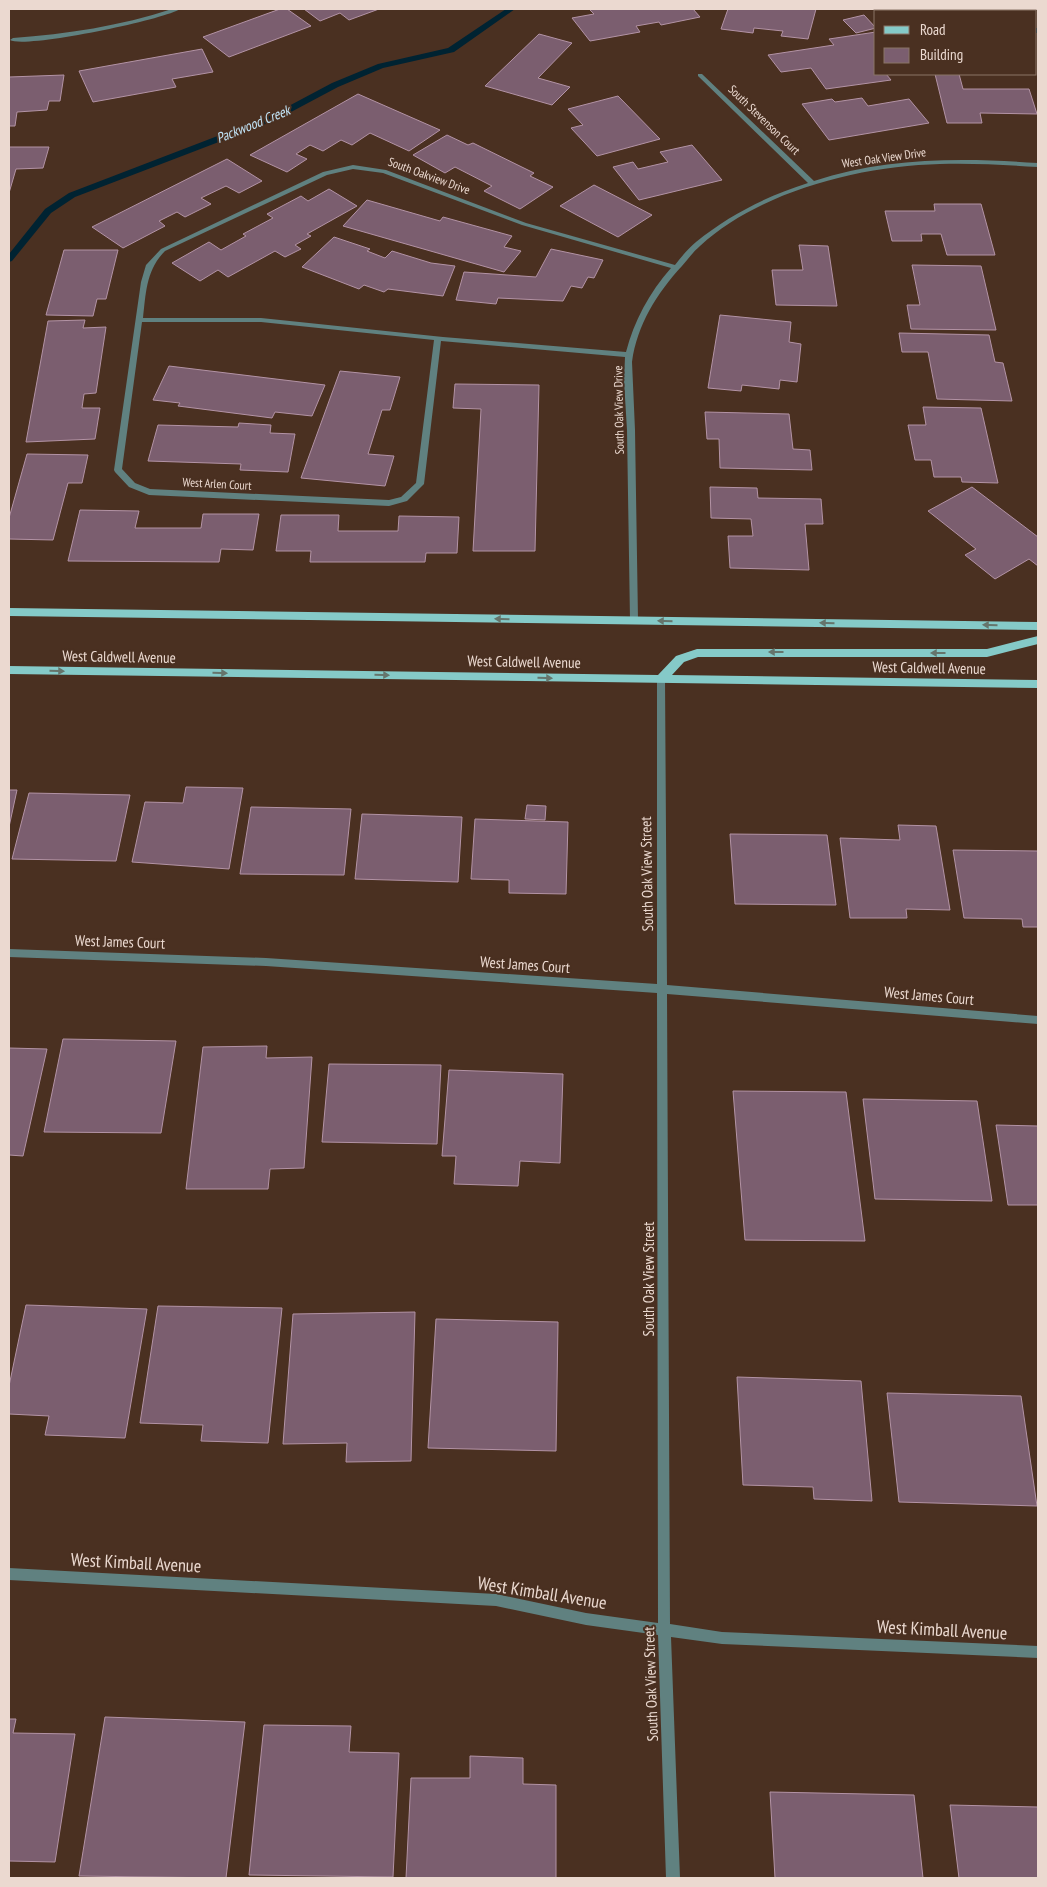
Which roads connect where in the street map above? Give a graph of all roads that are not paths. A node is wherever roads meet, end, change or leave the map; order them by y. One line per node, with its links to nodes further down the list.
1 (177, 9): 2 (street)
2 (13, 40)
3 (700, 75): 5 (street, South Stevenson Court)
4 (1038, 166): 5 (street, West Oak View Drive)
5 (811, 182): 6 (street, West Oak View Drive)
6 (740, 213): 8 (street, South Oak View Drive)
7 (182, 242): 8 (street, South Oakview Drive); 9 (street, West Arlen Court)
8 (674, 267): 11 (street, South Oak View Drive)
9 (138, 320): 10 (street); 10 (street, West Arlen Court)
10 (438, 339): 11 (street)
11 (629, 355): 13 (street, South Oak View Drive)
12 (9, 612): 13 (main road, one-way to 12)
13 (634, 620): 14 (main road, one-way to 13)
14 (1038, 626)
15 (1038, 640): 17 (main road, one-way to 17)
16 (9, 670): 17 (main road, West Caldwell Avenue, one-way to 17)
17 (661, 679): 18 (main road, West Caldwell Avenue); 20 (street, South Oak View Street)
18 (1038, 684)
19 (9, 953): 20 (street, West James Court)
20 (663, 989): 21 (street, West James Court); 23 (street, South Oak View Street)
21 (1038, 1020)
22 (9, 1574): 23 (street, West Kimball Avenue)
23 (664, 1631): 24 (street, West Kimball Avenue); 25 (street, South Oak View Street)
24 (1038, 1652)
25 (673, 1878)

